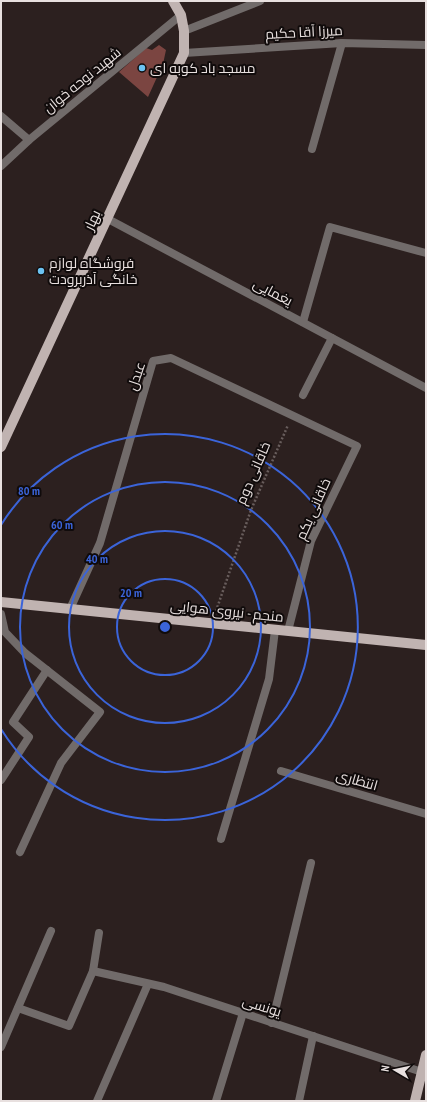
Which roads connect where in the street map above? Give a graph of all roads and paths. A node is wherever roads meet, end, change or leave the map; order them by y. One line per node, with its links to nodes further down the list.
1 (173, 1): 3 (main road, بهار)
2 (260, 1): 4 (street)
3 (181, 15): 4 (main road, بهار); 9 (street, شهید نوحه خوان)
4 (184, 31): 7 (main road, بهار)
5 (342, 43): 6 (street, میرزا آقا حکیم); 7 (street, میرزا آقا حکیم); 10 (street)
6 (426, 45)
7 (184, 53): 12 (main road, بهار)
8 (1, 116): 9 (street)
9 (29, 140): 11 (street, شهید نوحه خوان)
10 (312, 149)
11 (1, 166)
12 (108, 218): 14 (street, یغمایی); 20 (main road, بهار)
13 (426, 253): 14 (street)
14 (303, 322): 15 (street, یغمایی)
15 (332, 338): 16 (street, یغمایی); 17 (street)
16 (426, 388)
17 (303, 394)
18 (292, 416): 19 (street, عبدل); 22 (street, عبدل); 24 (path, خاقانی دوم)
19 (357, 446): 26 (street, خاقانی یکم)
20 (1, 447)
21 (1, 602): 22 (main road, منجم - نیروی هوایی)
22 (70, 609): 24 (main road, منجم - نیروی هوایی)
23 (1, 614): 28 (street)
24 (212, 623): 25 (main road, منجم - نیروی هوایی)
25 (275, 630): 26 (main road, منجم - نیروی هوایی); 32 (street)
26 (288, 631): 27 (main road, منجم - نیروی هوایی)
27 (426, 645)
28 (46, 670): 30 (street); 33 (street)
29 (281, 771): 31 (street, انتظاری)
30 (1, 780)
31 (426, 814)
32 (221, 839)
33 (20, 852)
34 (311, 863): 41 (street)
35 (50, 931): 39 (street)
36 (99, 932): 37 (street)
37 (93, 971): 38 (street, یونسی); 39 (street)
38 (148, 984): 40 (street, یونسی); 46 (street)
39 (18, 1008): 43 (street)
40 (243, 1013): 41 (street, یونسی); 47 (street)
41 (272, 1023): 42 (street, یونسی)
42 (313, 1036): 45 (street, یونسی); 48 (street)
43 (1, 1047)
44 (426, 1055): 45 (main road)
45 (424, 1068): 49 (main road)
46 (97, 1101)
47 (216, 1101)
48 (299, 1101)
49 (415, 1101)

